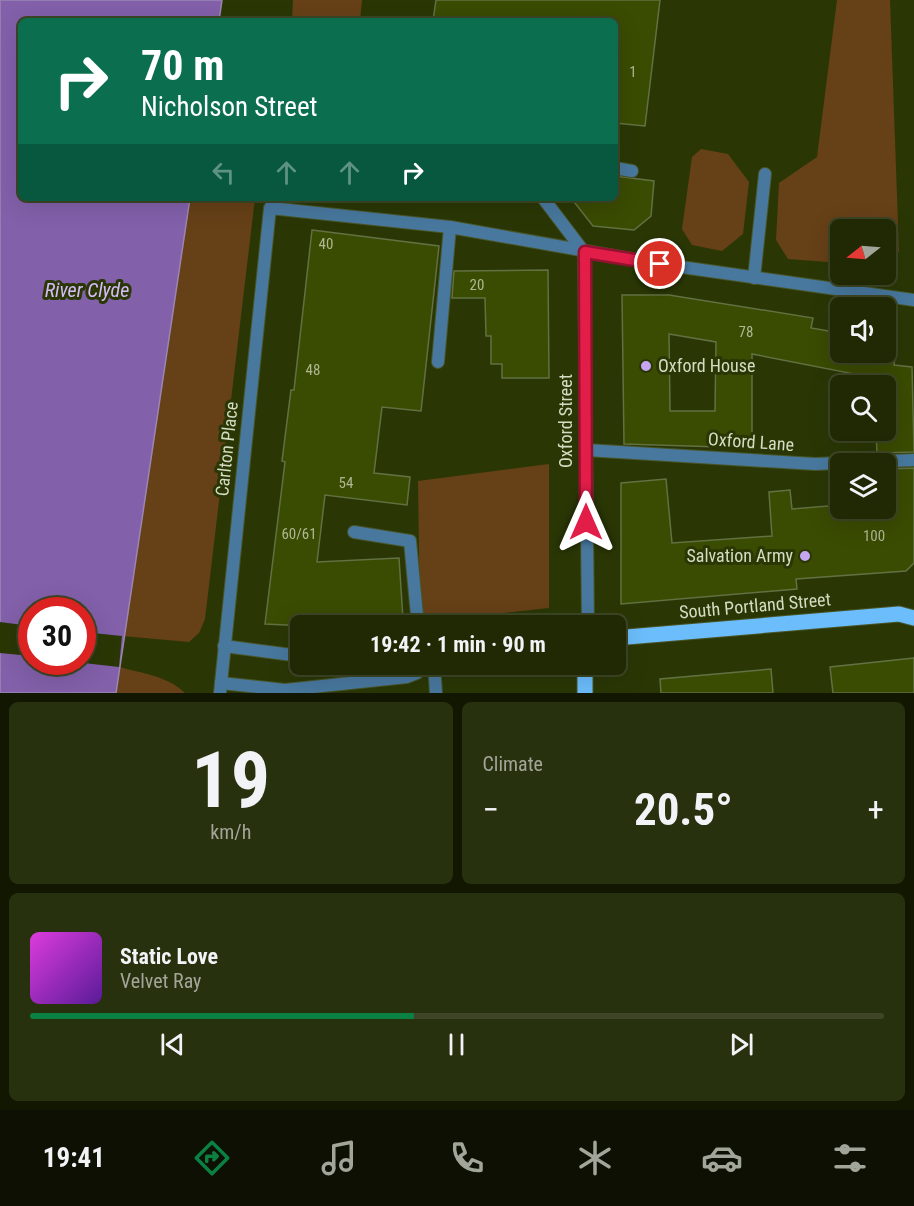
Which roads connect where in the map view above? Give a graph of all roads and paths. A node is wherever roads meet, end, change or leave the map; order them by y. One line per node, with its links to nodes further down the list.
1 (618, 169): 2 (street)
2 (632, 171)
3 (765, 174): 7 (street)
4 (545, 201): 6 (street)
5 (450, 227): 6 (street); 9 (street); 18 (street, Carlton Place)
6 (585, 252): 7 (street); 10 (street, Oxford Street)
7 (754, 278): 8 (street)
8 (914, 300)
9 (438, 362)
10 (586, 450): 11 (street, Oxford Lane); 15 (street, Oxford Street)
11 (914, 460)
12 (354, 532): 14 (street)
13 (914, 605): 16 (main road, South Portland Street)
14 (417, 615)
15 (588, 615)
16 (907, 616): 17 (main road, South Portland Street)
17 (626, 637)
18 (224, 646): 19 (street); 23 (street, Carlton Place)
19 (290, 655)
20 (412, 675): 23 (street)
21 (435, 675): 24 (street)
22 (585, 675): 25 (main road)
23 (220, 688)
24 (436, 693)
25 (585, 693)

